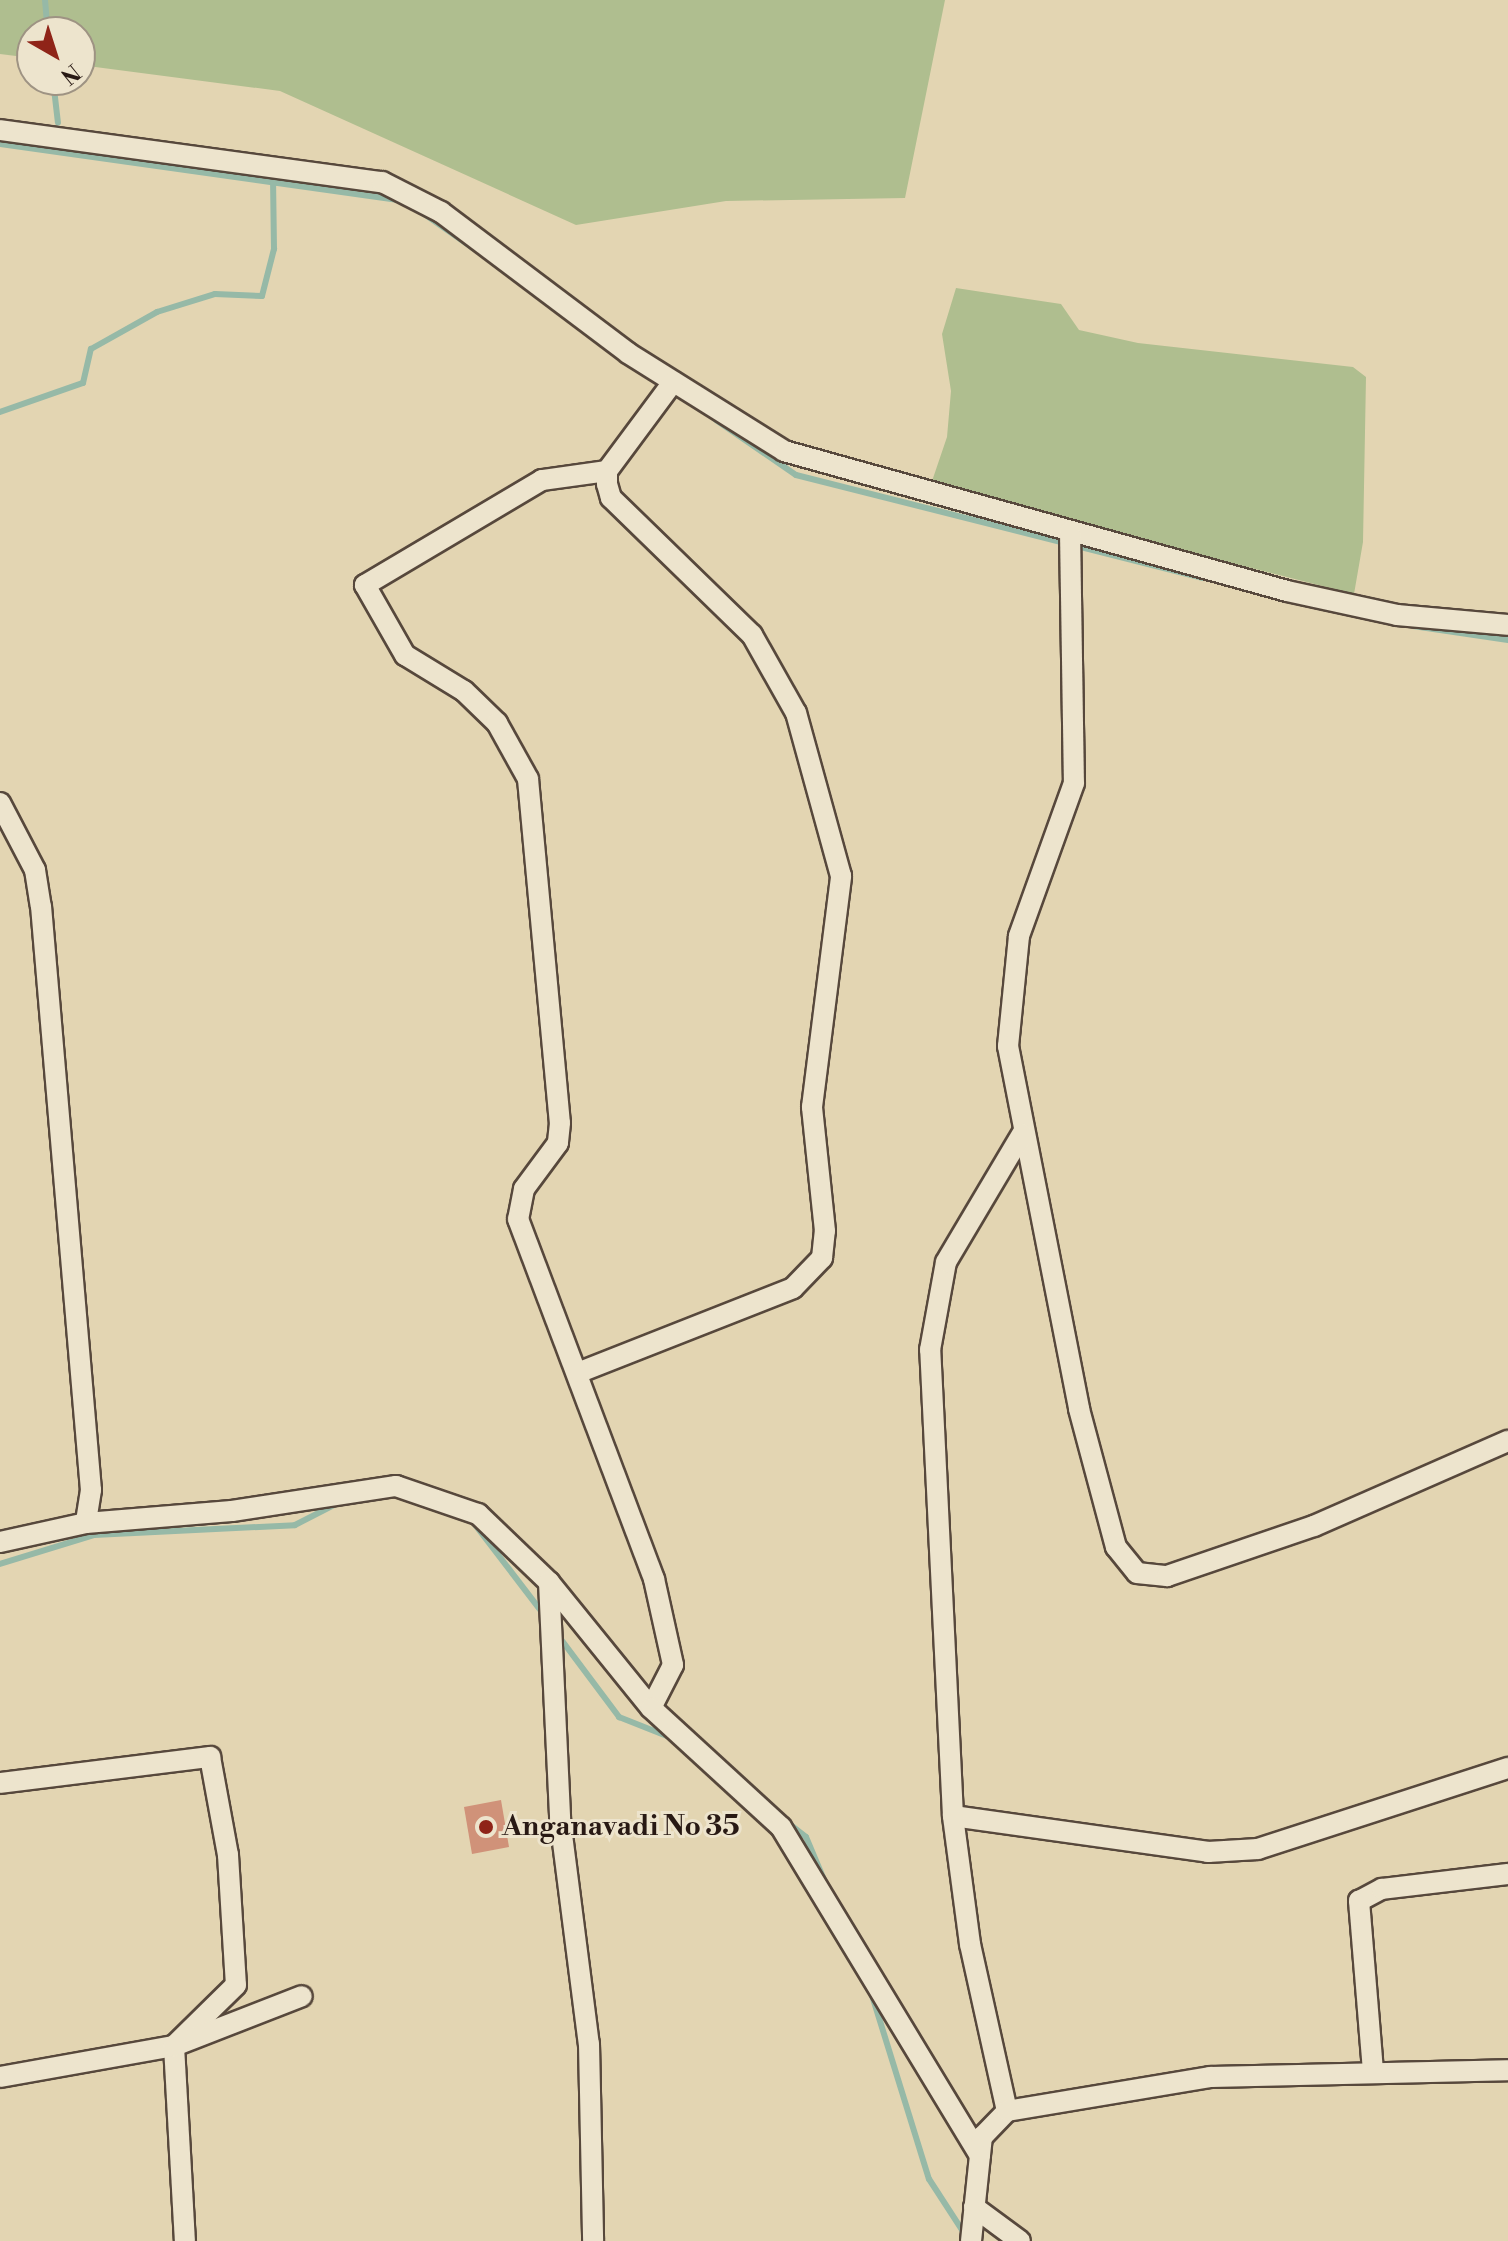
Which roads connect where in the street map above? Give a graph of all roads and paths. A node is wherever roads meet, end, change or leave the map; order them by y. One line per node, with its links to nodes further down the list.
1 (0, 130): 2 (street)
2 (673, 382): 3 (street); 4 (street)
3 (607, 471): 8 (street); 8 (street)
4 (1069, 536): 5 (street); 7 (street)
5 (1508, 625)
6 (0, 803): 10 (street)
7 (1022, 1134): 9 (street); 16 (street)
8 (580, 1372): 13 (street)
9 (1508, 1441)
10 (86, 1523): 11 (street); 12 (street)
11 (0, 1542)
12 (549, 1582): 13 (street); 27 (street)
13 (651, 1708): 24 (street)
14 (1508, 1768): 16 (street)
15 (0, 1783): 19 (street)
16 (953, 1816): 23 (street)
17 (1508, 1874): 21 (street)
18 (302, 1996): 19 (street)
19 (174, 2046): 22 (street); 26 (street)
20 (1508, 2070): 21 (street)
21 (1373, 2071): 23 (street)
22 (0, 2077)
23 (1007, 2111): 24 (street)
24 (980, 2155): 25 (street)
25 (979, 2214): 28 (street); 29 (street)
26 (185, 2241)
27 (593, 2241)
28 (971, 2241)
29 (1020, 2241)

